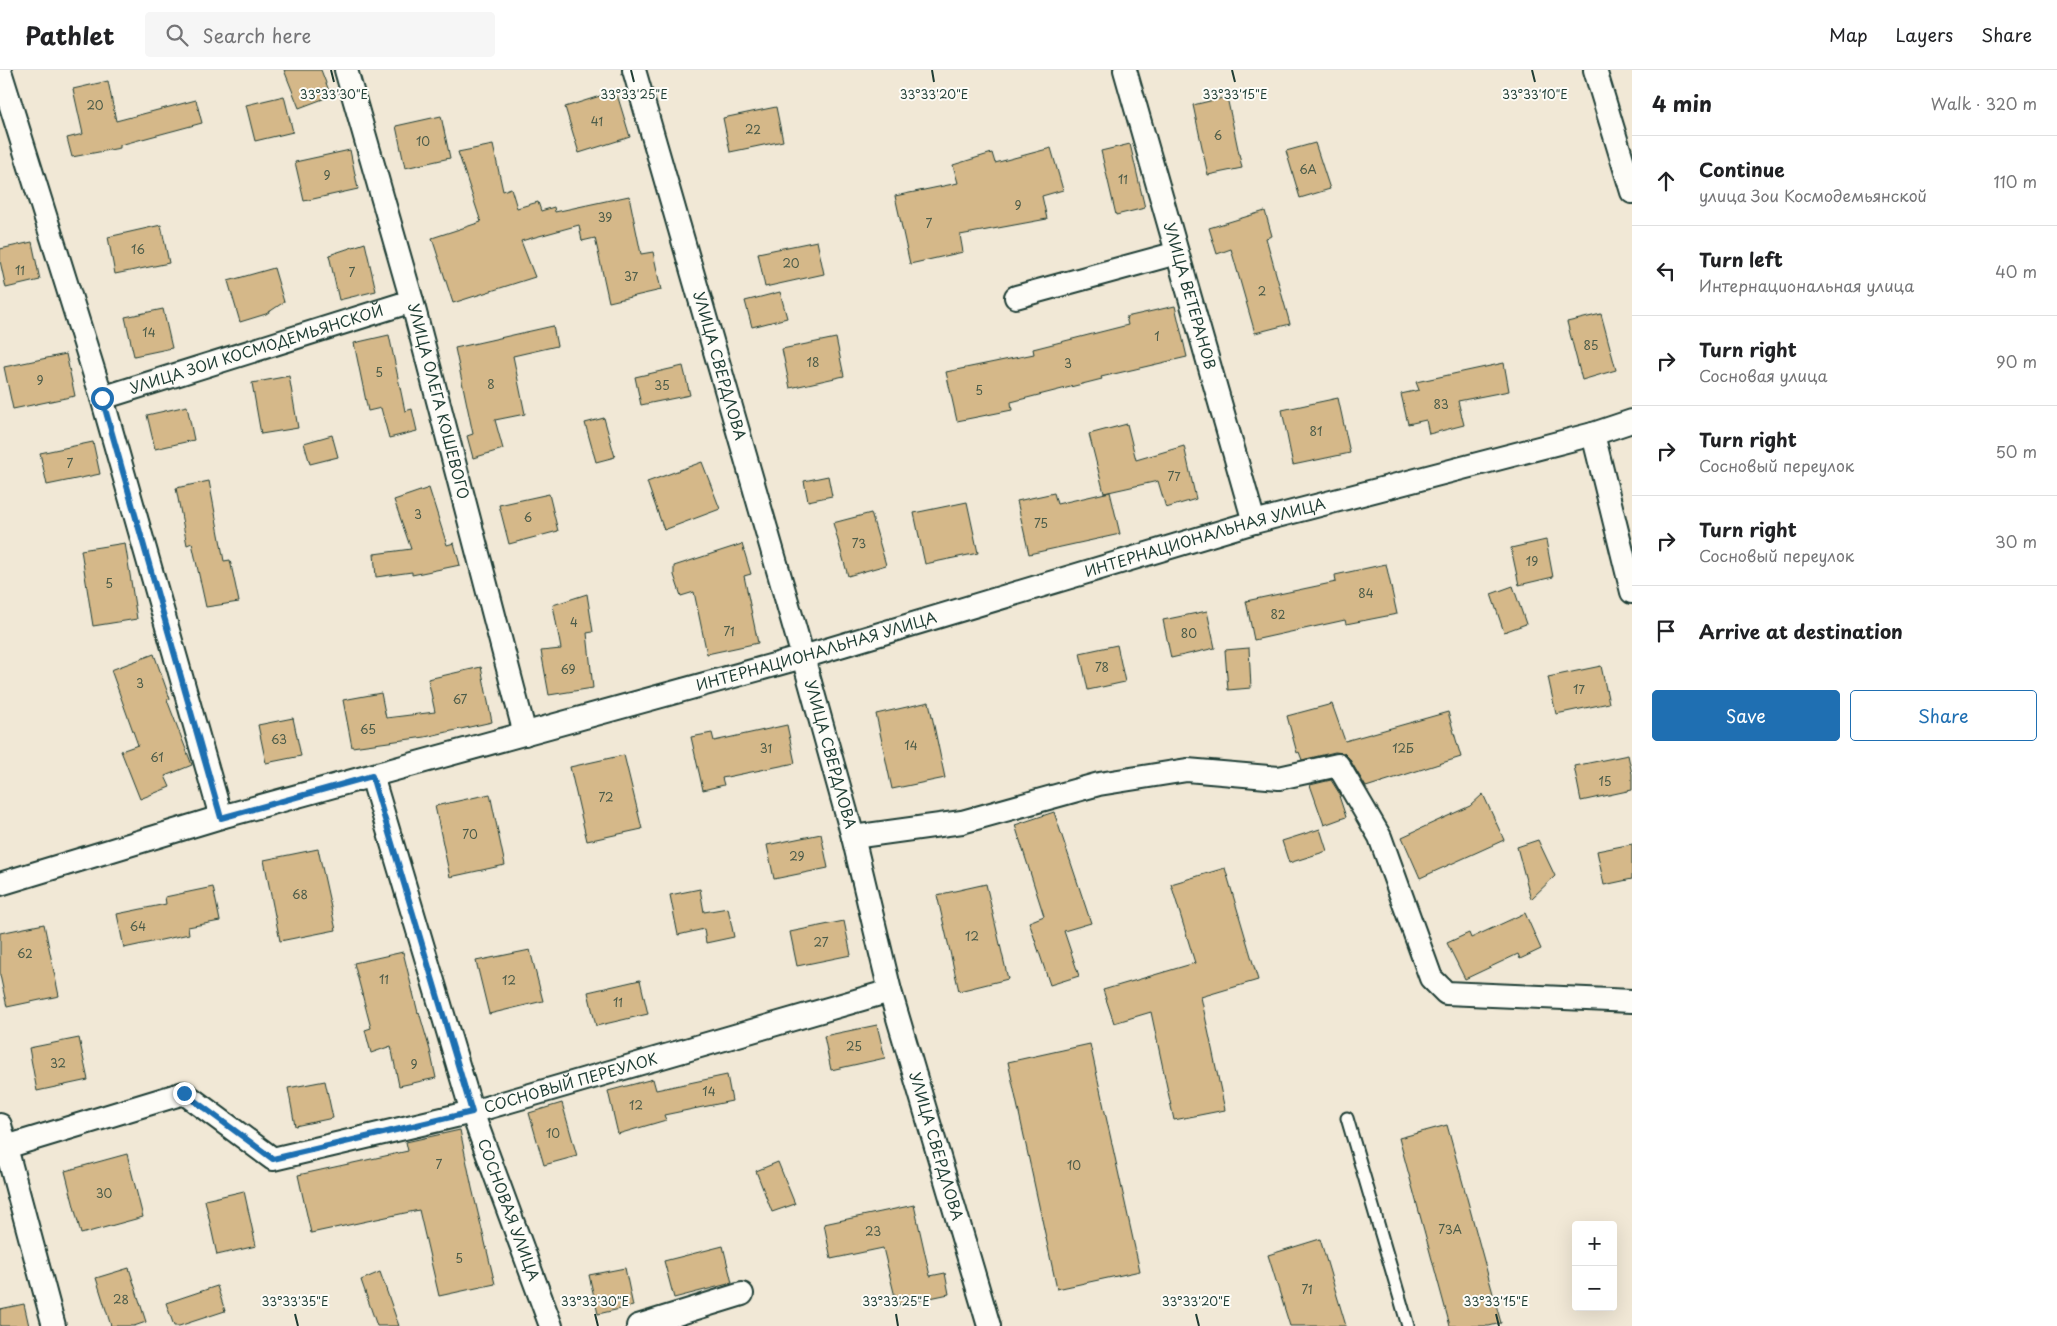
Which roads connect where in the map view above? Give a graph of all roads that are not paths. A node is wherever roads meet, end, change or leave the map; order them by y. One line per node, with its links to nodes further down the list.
1 (346, 70): 9 (street, УЛИЦА ОЛЕГА КОШЕВОГО)
2 (634, 70): 15 (street, УЛИЦА СВЕРДЛОВА)
3 (1125, 70): 7 (street, УЛИЦА ВЕТЕРАНОВ)
4 (1595, 70): 6 (street)
5 (0, 71): 10 (street)
6 (1632, 192)
7 (1178, 253): 8 (street); 13 (street, УЛИЦА ВЕТЕРАНОВ)
8 (1016, 297)
9 (412, 301): 10 (street, УЛИЦА ЗОИ КОСМОДЕМЬЯНСКОЙ); 16 (street, УЛИЦА ОЛЕГА КОШЕВОГО)
10 (102, 398): 18 (street)
11 (1632, 421): 12 (street, ИНТЕРНАЦИОНАЛЬНАЯ УЛИЦА)
12 (1593, 434): 13 (street, ИНТЕРНАЦИОНАЛЬНАЯ УЛИЦА); 14 (street)
13 (1254, 522): 15 (street, ИНТЕРНАЦИОНАЛЬНАЯ УЛИЦА)
14 (1632, 592)
15 (803, 657): 16 (street, ИНТЕРНАЦИОНАЛЬНАЯ УЛИЦА); 19 (street, УЛИЦА СВЕРДЛОВА)
16 (525, 734): 17 (street, ИНТЕРНАЦИОНАЛЬНАЯ УЛИЦА)
17 (372, 776): 18 (street, ИНТЕРНАЦИОНАЛЬНАЯ УЛИЦА); 23 (street, СОСНОВАЯ УЛИЦА)
18 (221, 818): 20 (street, ИНТЕРНАЦИОНАЛЬНАЯ УЛИЦА)
19 (852, 837): 21 (street, УЛИЦА СВЕРДЛОВА); 22 (street)
20 (0, 884)
21 (890, 990): 23 (street, СОСНОВЫЙ ПЕРЕУЛОК); 31 (street, УЛИЦА СВЕРДЛОВА)
22 (1632, 1002)
23 (472, 1112): 26 (street, СОСНОВЫЙ ПЕРЕУЛОК); 29 (street, СОСНОВАЯ УЛИЦА)
24 (1347, 1118): 32 (lane)
25 (0, 1125): 26 (street)
26 (6, 1147): 28 (street)
27 (742, 1294): 30 (street)
28 (54, 1326)
29 (551, 1326)
30 (638, 1326)
31 (989, 1326)
32 (1408, 1326)

